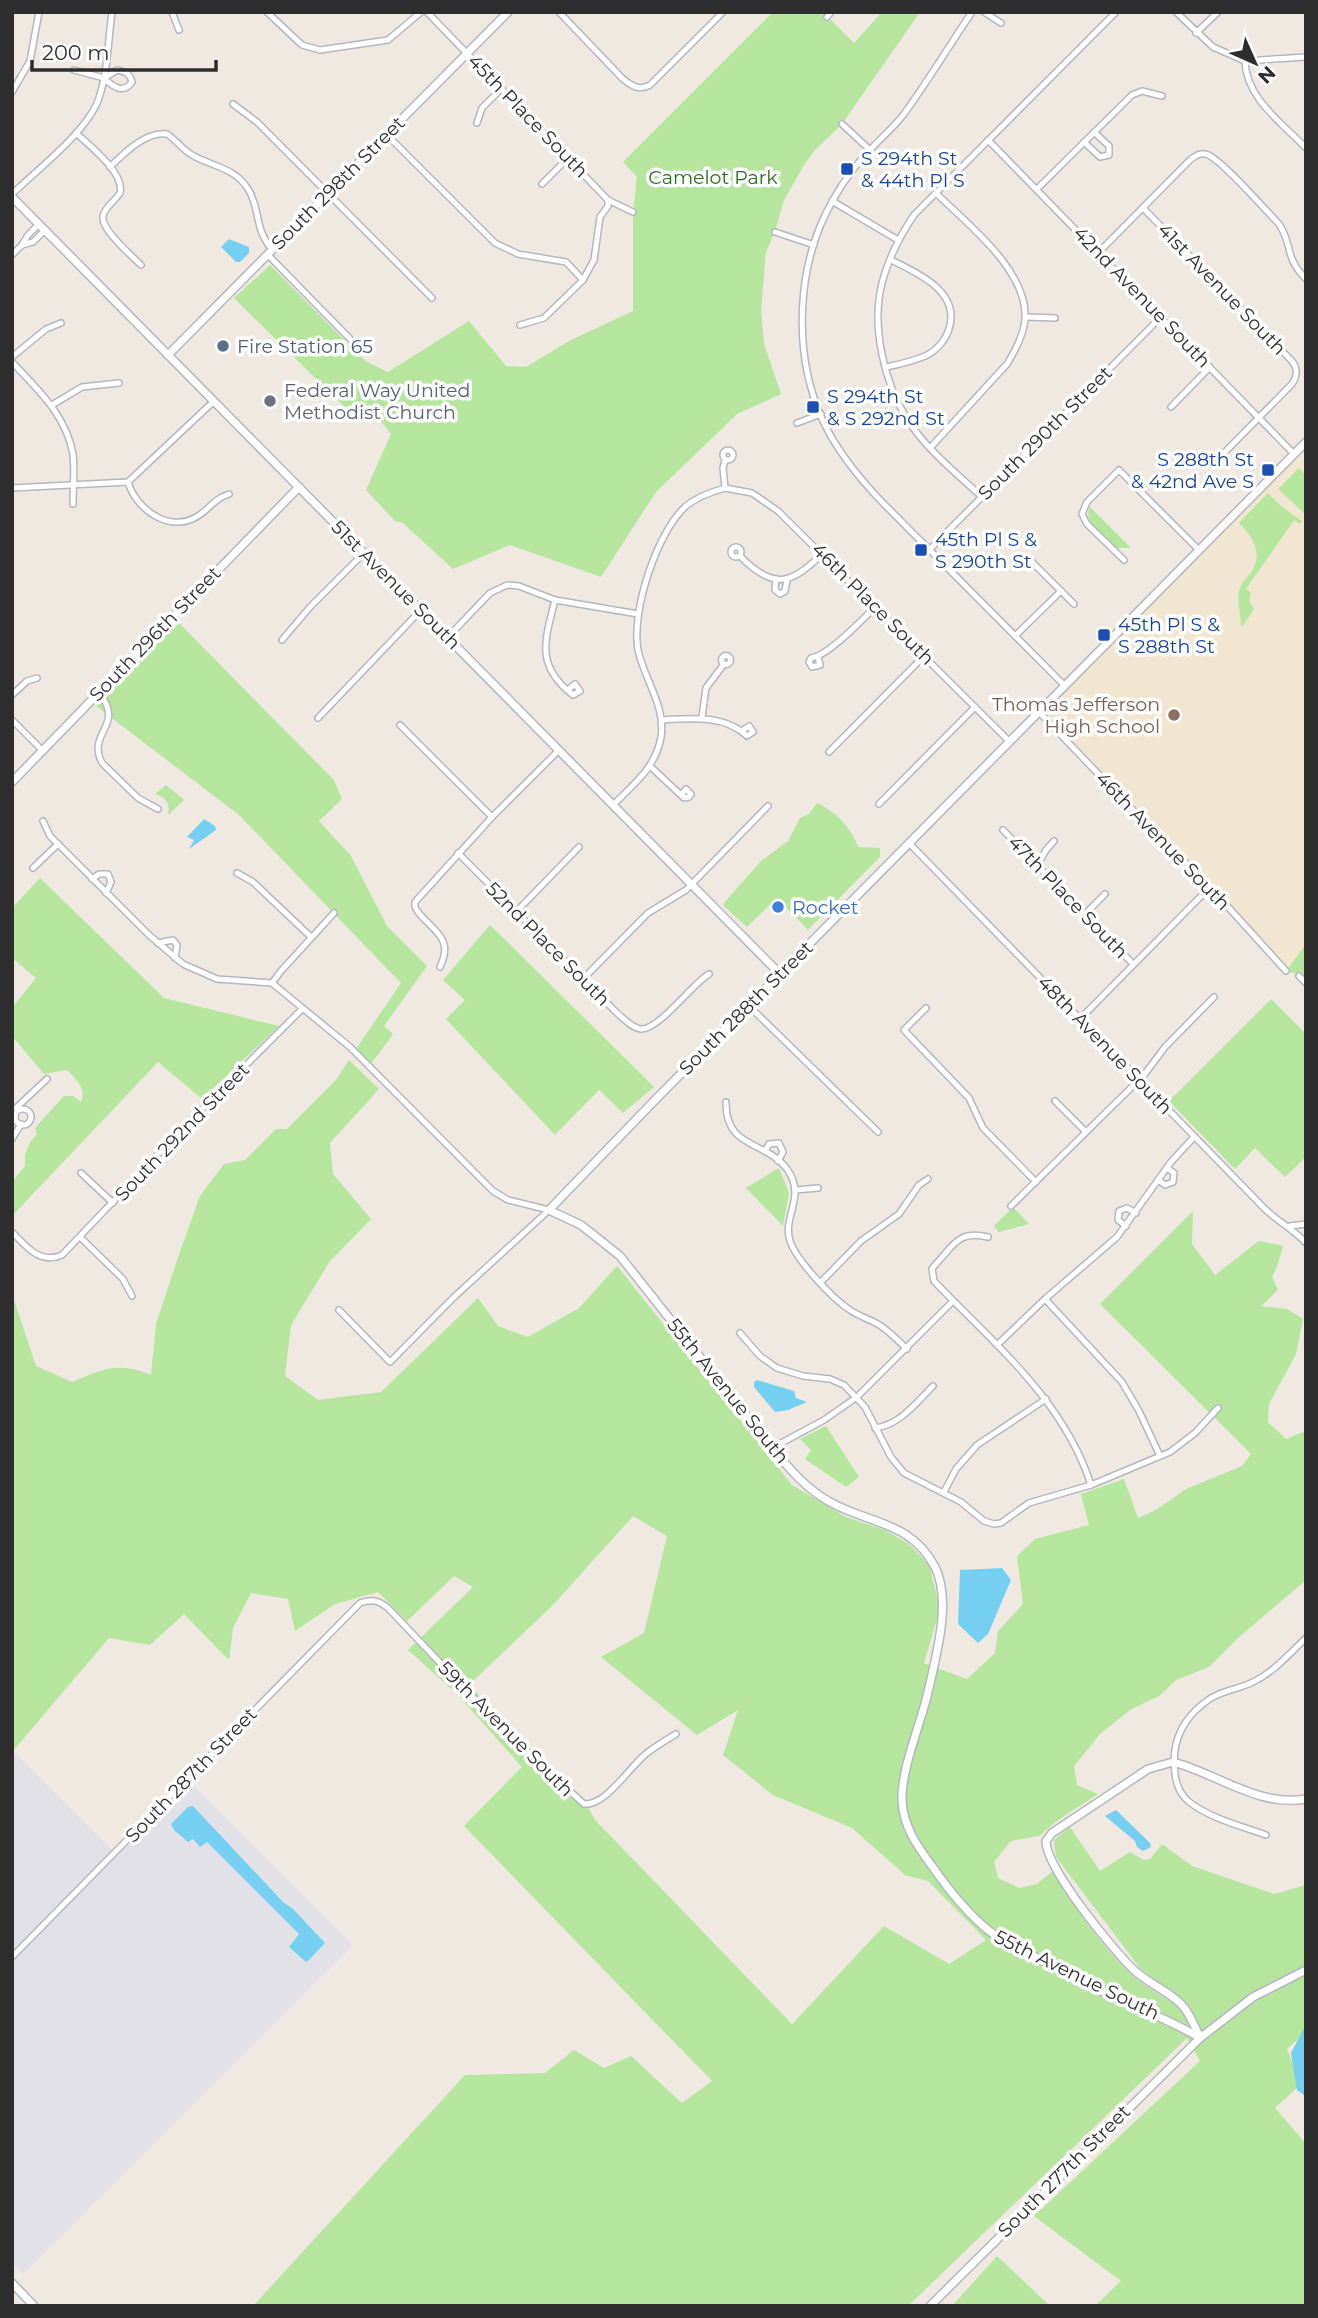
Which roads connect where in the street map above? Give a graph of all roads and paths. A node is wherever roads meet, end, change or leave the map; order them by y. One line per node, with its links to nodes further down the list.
1 (38, 12): 25 (street)
2 (112, 12): 23 (street)
3 (172, 12): 16 (street)
4 (267, 12): 5 (street)
5 (421, 12)
6 (427, 12): 19 (street, 45th Place South)
7 (509, 12): 19 (street, South 298th Street)
8 (559, 12): 9 (street)
9 (723, 12)
10 (972, 12): 36 (street)
11 (984, 12): 15 (street)
12 (1116, 12): 33 (street)
13 (1176, 12): 17 (street)
14 (1218, 12): 17 (street)
15 (1001, 23)
16 (179, 30)
17 (1196, 33): 21 (street)
18 (1306, 48): 20 (street)
19 (468, 53): 24 (street, 45th Place South); 32 (street, South 298th Street)
20 (1305, 57): 21 (street)
21 (1245, 61): 35 (street)
22 (74, 70): 23 (street)
23 (104, 78): 23 (street); 31 (street)
24 (502, 88): 28 (street); 37 (street, 45th Place South)
25 (12, 92)
26 (1162, 96): 30 (street)
27 (233, 104): 41 (street)
28 (477, 123)
29 (842, 124): 36 (street)
30 (1094, 132): 34 (street); 34 (street)
31 (76, 133): 38 (street); 43 (street)
32 (386, 134): 41 (street, South 298th Street); 58 (street)
33 (988, 140): 40 (street, 42nd Avenue South); 42 (street)
34 (1084, 142): 40 (street)
35 (1306, 148)
36 (870, 150): 45 (street)
37 (568, 158): 39 (street); 44 (street, 45th Place South)
38 (110, 167): 52 (street); 56 (street)
39 (542, 184)
40 (1037, 189): 53 (street, 42nd Avenue South)
41 (327, 193): 52 (street, South 298th Street); 59 (street)
42 (936, 193): 50 (street); 60 (street)
43 (12, 195): 48 (street, 51st Avenue South)
44 (608, 200): 47 (street, 45th Place South); 58 (street)
45 (832, 201): 50 (street); 51 (street)
46 (1143, 208): 53 (street); 57 (street); 76 (street, 41st Avenue South)
47 (633, 212)
48 (42, 227): 54 (street); 66 (street, 51st Avenue South)
49 (775, 232): 51 (street)
50 (898, 240): 55 (street)
51 (814, 245): 75 (street)
52 (270, 251): 65 (street); 66 (street, South 298th Street)
53 (1099, 253): 61 (street, 42nd Avenue South)
54 (12, 255)
55 (891, 260): 69 (street); 69 (street)
56 (141, 265)
57 (1306, 279)
58 (583, 280): 64 (street)
59 (432, 298)
60 (1026, 317): 62 (street); 79 (street)
61 (1161, 317): 70 (street, 42nd Avenue South); 89 (street, South 290th Street)
62 (1055, 318)
63 (61, 323): 67 (street)
64 (520, 325)
65 (368, 352)
66 (168, 355): 72 (street, 51st Avenue South)
67 (12, 357)
68 (12, 362): 73 (street)
69 (886, 367): 79 (street)
70 (1210, 367): 74 (street); 76 (street, 42nd Avenue South)
71 (119, 383): 73 (street)
72 (214, 401): 83 (street); 85 (street, 51st Avenue South)
73 (52, 405): 84 (street)
74 (1171, 407)
75 (821, 416): 77 (street); 91 (street)
76 (1259, 418): 80 (street, 42nd Avenue South); 81 (street)
77 (797, 422)
78 (1306, 442): 80 (street, South 288th Street)
79 (930, 448): 89 (street)
80 (1294, 453): 92 (street, South 288th Street)
81 (1223, 454)
82 (725, 460): 87 (street)
83 (128, 482): 84 (street); 88 (street)
84 (73, 486): 86 (street); 90 (street)
85 (299, 487): 93 (street, 51st Avenue South); 113 (street, South 296th Street)
86 (12, 488)
87 (724, 488): 94 (street, 46th Place South); 103 (street)
88 (229, 494)
89 (982, 497): 91 (street, South 290th Street)
90 (73, 505)
91 (929, 550): 104 (street)
92 (1199, 550): 97 (street); 111 (street, South 288th Street)
93 (364, 553): 102 (street, 51st Avenue South); 106 (street)
94 (822, 554): 95 (street); 101 (street, 46th Place South)
95 (740, 556)
96 (1027, 557): 98 (street)
97 (1124, 560)
98 (1061, 591): 100 (street); 104 (street)
99 (555, 600): 103 (street); 105 (street); 112 (street)
100 (1074, 604)
101 (876, 607): 107 (street, 46th Place South); 108 (street)
102 (421, 610): 105 (street, 51st Avenue South); 118 (street)
103 (638, 614): 120 (street)
104 (1015, 636): 111 (street)
105 (447, 638): 124 (street, 51st Avenue South)
106 (282, 640)
107 (925, 656): 115 (street, 46th Place South); 126 (street)
108 (818, 657)
109 (724, 664): 117 (street)
110 (37, 678): 114 (street)
111 (1064, 685): 116 (street, South 288th Street)
112 (569, 689)
113 (99, 693): 125 (street, South 296th Street); 133 (street)
114 (12, 695)
115 (975, 707): 123 (street, 46th Place South); 130 (street)
116 (1038, 711): 123 (street, South 288th Street); 147 (street, 46th Avenue South)
117 (702, 717): 120 (street); 122 (street)
118 (318, 718)
119 (12, 720): 125 (street)
120 (662, 720): 127 (street)
121 (400, 725): 134 (street)
122 (743, 730)
123 (1009, 741): 138 (street, South 288th Street)
124 (559, 750): 131 (street, 51st Avenue South); 134 (street)
125 (43, 751): 128 (street, South 296th Street)
126 (829, 752)
127 (650, 767): 129 (street); 131 (street)
128 (12, 782)
129 (682, 794)
130 (879, 804)
131 (613, 805): 146 (street, 51st Avenue South)
132 (768, 806): 146 (street)
133 (158, 809)
134 (492, 817): 141 (street)
135 (44, 821): 139 (street)
136 (1003, 830): 142 (street, 47th Place South)
137 (1054, 841): 142 (street)
138 (909, 843): 160 (street, South 288th Street); 169 (street, 48th Avenue South)
139 (58, 844): 143 (street); 145 (street)
140 (579, 847): 150 (street)
141 (458, 853): 150 (street, 52nd Place South); 157 (street)
142 (1037, 866): 152 (street, 47th Place South)
143 (33, 868)
144 (237, 873): 153 (street)
145 (92, 878): 148 (street); 148 (street)
146 (692, 885): 160 (street, 51st Avenue South); 162 (street)
147 (1210, 887): 156 (street); 158 (street, 46th Avenue South)
148 (106, 893): 154 (street)
149 (1105, 894): 152 (street)
150 (516, 912): 162 (street, 52nd Place South)
151 (334, 914): 153 (street)
152 (1084, 915): 156 (street, 47th Place South)
153 (311, 937): 164 (street)
154 (158, 943): 155 (street); 155 (street)
155 (176, 958): 164 (street)
156 (1133, 964): 169 (street)
157 (440, 967)
158 (1286, 971)
159 (709, 974): 162 (street, 52nd Place South)
160 (780, 974): 166 (street, South 288th Street)
161 (1299, 976): 163 (street)
162 (583, 979)
163 (1306, 983)
164 (272, 984): 168 (street, 55th Avenue South)
165 (1214, 997): 171 (street)
166 (749, 1006): 176 (street); 191 (street, South 288th Street)
167 (926, 1008): 186 (street)
168 (302, 1009): 189 (street, South 292nd Street); 191 (street, 55th Avenue South)
169 (1080, 1019): 171 (street, 48th Avenue South)
170 (47, 1079): 174 (street)
171 (1139, 1080): 177 (street); 178 (street, 48th Avenue South)
172 (1055, 1101): 177 (street)
173 (726, 1102): 180 (street)
174 (15, 1107): 175 (street); 175 (street)
175 (21, 1124): 179 (street)
176 (878, 1132)
177 (1086, 1132): 186 (street)
178 (1194, 1136): 182 (street); 195 (street, 48th Avenue South)
179 (12, 1139)
180 (765, 1151): 181 (street); 181 (street)
181 (778, 1161): 188 (street)
182 (1167, 1168): 185 (street); 185 (street)
183 (81, 1173): 189 (street)
184 (928, 1179): 200 (street)
185 (1158, 1180): 192 (street)
186 (1036, 1182): 190 (street)
187 (818, 1188): 188 (street)
188 (795, 1190): 200 (street)
189 (113, 1203): 197 (street, South 292nd Street)
190 (1011, 1206)
191 (549, 1210): 204 (street, South 288th Street); 213 (street, 55th Avenue South)
192 (1136, 1213): 194 (street); 194 (street)
193 (1306, 1224): 195 (street)
194 (1126, 1226): 202 (street)
195 (1290, 1226): 199 (street, 48th Avenue South)
196 (12, 1232): 197 (street, South 292nd Street)
197 (80, 1237): 201 (street)
198 (988, 1237): 203 (street)
199 (1306, 1243)
200 (821, 1282): 207 (street)
201 (132, 1296)
202 (1045, 1298): 206 (street); 214 (street)
203 (953, 1301): 206 (street); 207 (street)
204 (339, 1310)
205 (740, 1333): 209 (street)
206 (997, 1345): 210 (street)
207 (907, 1349): 209 (street)
208 (933, 1386): 212 (street)
209 (857, 1397): 212 (street); 213 (street)
210 (1046, 1399): 215 (street); 216 (street)
211 (1217, 1408): 214 (street)
212 (875, 1428): 216 (street)
213 (772, 1448): 225 (street, 55th Avenue South)
214 (1160, 1456): 215 (street)
215 (1091, 1485): 216 (street)
216 (944, 1492)
217 (374, 1600): 219 (street, 59th Avenue South); 223 (street, South 287th Street)
218 (1306, 1638): 220 (street)
219 (676, 1734)
220 (1173, 1762): 221 (street); 222 (street); 225 (street)
221 (1306, 1799)
222 (1266, 1835)
223 (12, 1956)
224 (1306, 1970): 225 (street, South 277th Street)
225 (1200, 2038): 228 (street, South 277th Street)
226 (12, 2283): 227 (street)
227 (34, 2306)
228 (930, 2306)

